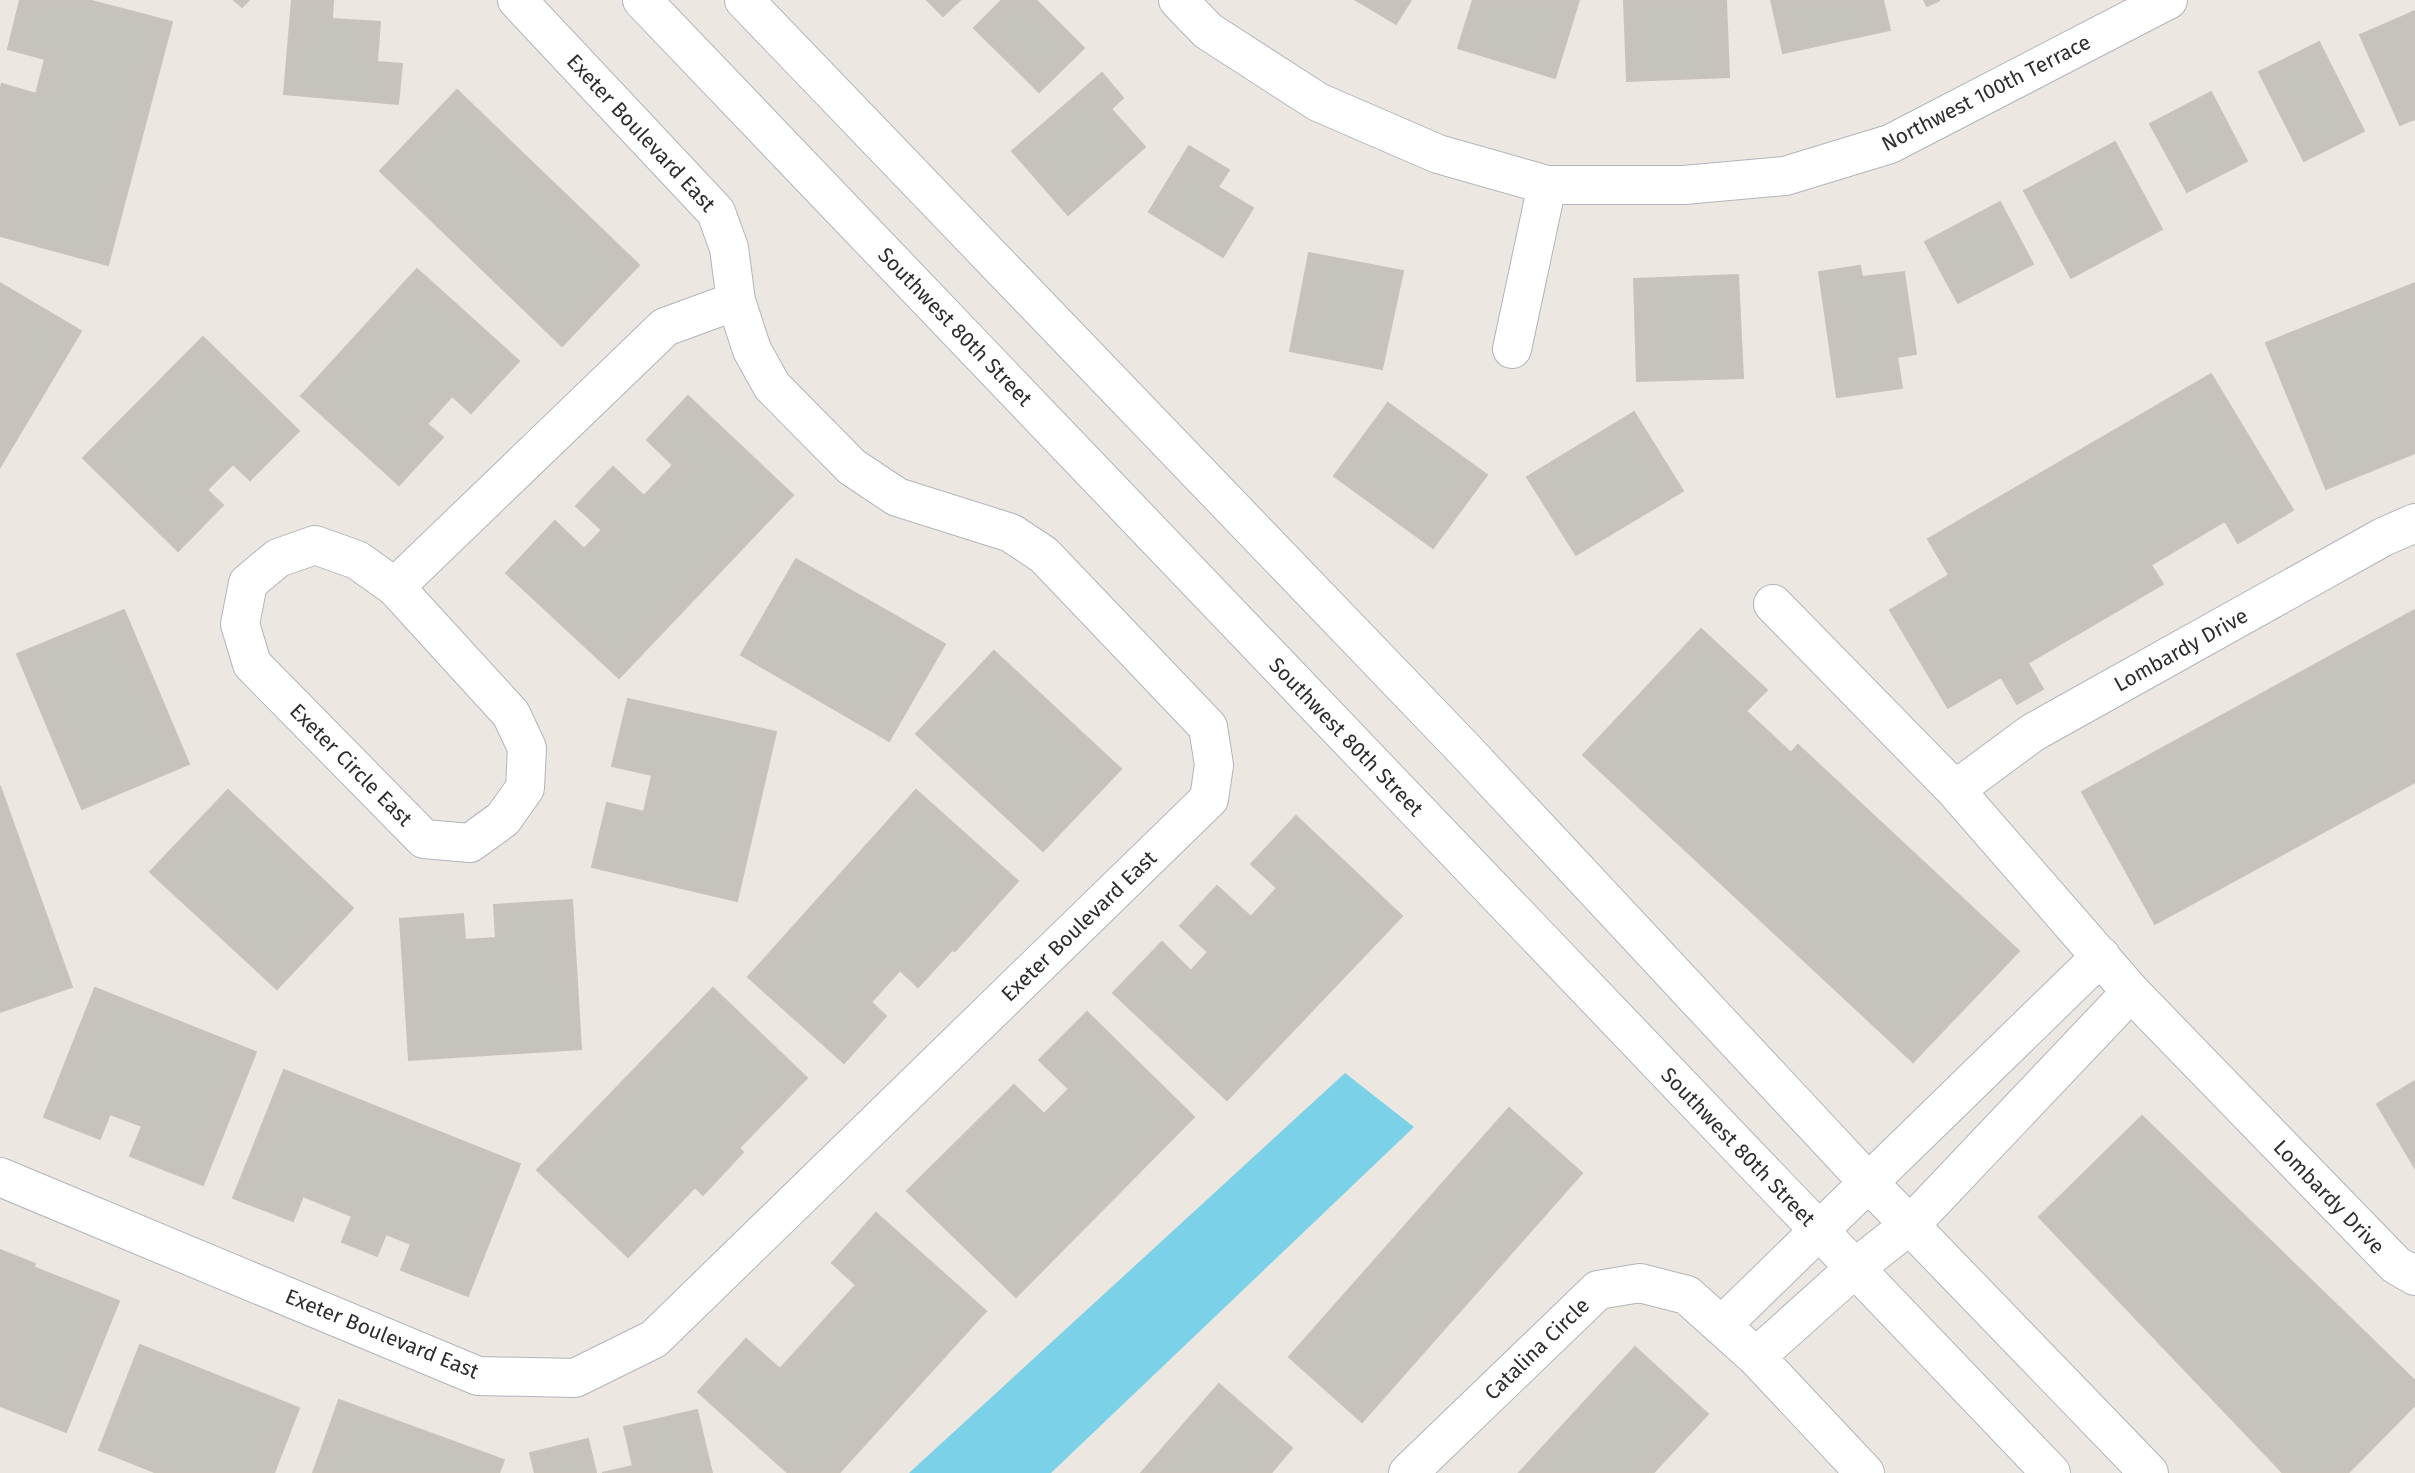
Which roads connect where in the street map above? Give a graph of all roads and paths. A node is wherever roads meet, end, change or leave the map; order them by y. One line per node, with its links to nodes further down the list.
1 (517, 0): 7 (street, Exeter Boulevard East)
2 (642, 0): 20 (street, Southwest 80th Street)
3 (744, 0): 18 (street)
4 (1178, 0): 6 (street, Northwest 100th Terrace)
5 (2168, 0): 6 (street, Northwest 100th Terrace)
6 (1546, 185): 8 (street)
7 (736, 302): 10 (street); 17 (street, Exeter Boulevard East)
8 (1512, 349)
9 (2415, 523): 12 (street, Lombardy Drive)
10 (395, 587): 10 (street, Exeter Circle East)
11 (1773, 604): 12 (street, Lombardy Drive)
12 (1955, 790): 13 (street, Lombardy Drive)
13 (2101, 956): 14 (street, Lombardy Drive); 15 (street)
14 (2131, 992): 16 (street); 22 (street, Lombardy Drive)
15 (2007, 1049): 16 (street); 18 (street)
16 (2041, 1086): 19 (street)
17 (0, 1177)
18 (1869, 1183): 19 (street); 20 (street)
19 (1911, 1224): 21 (street); 28 (street)
20 (1820, 1232): 21 (street, Southwest 80th Street); 23 (street)
21 (1855, 1268): 24 (street); 27 (street, Southwest 80th Street)
22 (2415, 1276)
23 (1721, 1326): 24 (street, Catalina Circle); 25 (street, Catalina Circle)
24 (1756, 1357): 26 (street, Catalina Circle)
25 (1408, 1473)
26 (1865, 1473)
27 (2051, 1473)
28 (2149, 1473)

